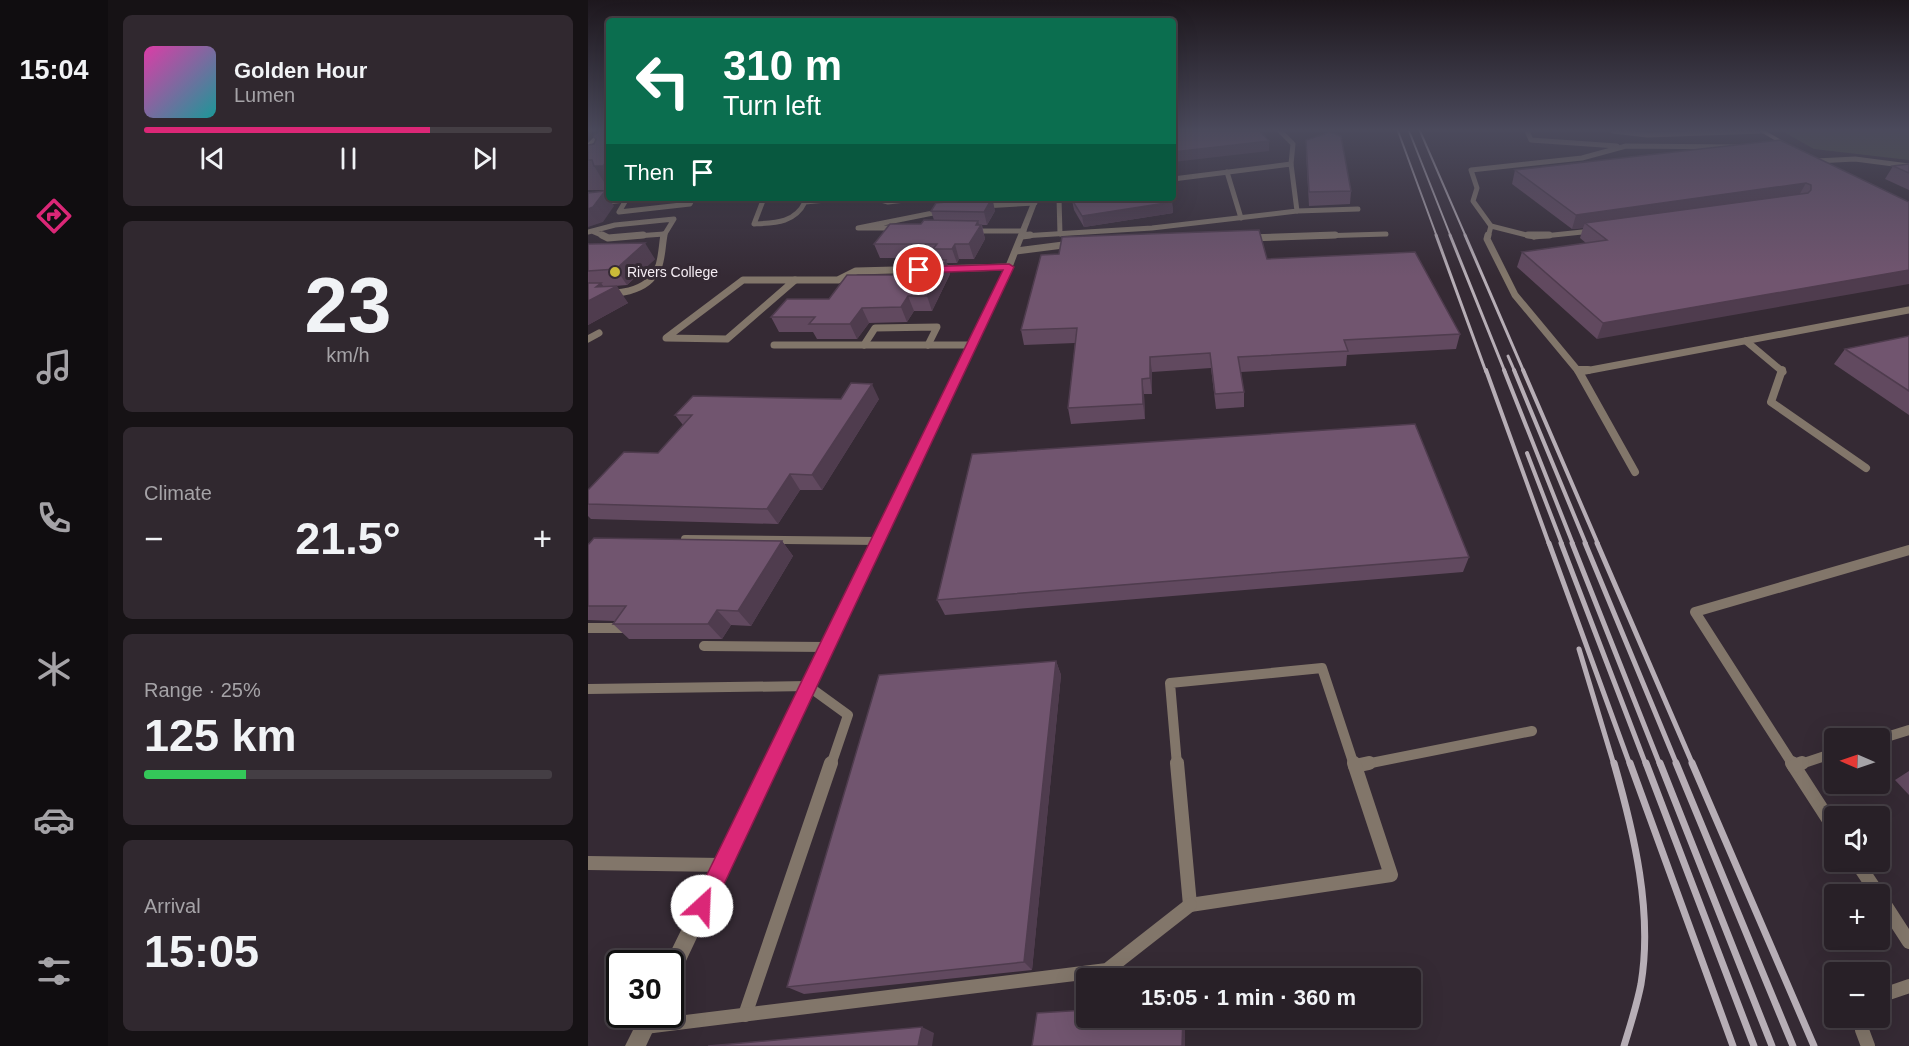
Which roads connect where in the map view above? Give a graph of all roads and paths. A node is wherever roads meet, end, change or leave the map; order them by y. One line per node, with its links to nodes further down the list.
1 (1229, 180): 19 (lane)
2 (1293, 180): 18 (lane)
3 (1475, 180): 20 (lane)
4 (606, 194): 5 (lane)
5 (588, 195)
6 (616, 201): 14 (lane)
7 (625, 201): 8 (lane)
8 (692, 201)
9 (763, 201): 10 (lane)
10 (805, 201)
11 (1026, 201): 15 (lane)
12 (1036, 201): 26 (street)
13 (1059, 201): 27 (lane)
14 (588, 204)
15 (976, 206)
16 (956, 209): 21 (lane)
17 (1358, 209): 18 (lane)
18 (1297, 211): 19 (lane)
19 (1241, 218): 27 (lane)
20 (1491, 226): 23 (lane); 45 (lane)
21 (902, 228)
22 (967, 230): 26 (lane)
23 (1604, 230)
24 (591, 232): 25 (lane); 29 (lane)
25 (664, 234): 29 (lane); 36 (lane)
26 (1023, 234): 27 (lane); 33 (street)
27 (1060, 234)
28 (1386, 234): 30 (lane)
29 (628, 236): 31 (lane)
30 (1244, 238)
31 (619, 243)
32 (1079, 244): 33 (lane)
33 (1016, 250): 34 (street)
34 (1009, 267): 35 (lane); 44 (street)
35 (795, 280): 35 (lane)
36 (588, 294)
37 (1909, 310): 40 (lane)
38 (599, 333): 39 (lane)
39 (588, 339)
40 (1746, 341): 45 (lane); 46 (lane)
41 (774, 345): 42 (lane)
42 (864, 345): 43 (lane); 43 (lane)
43 (928, 345): 44 (lane)
44 (972, 345): 49 (street)
45 (1579, 372): 47 (lane)
46 (1866, 468)
47 (1635, 472)
48 (670, 539): 49 (lane)
49 (878, 541): 54 (street)
50 (1909, 550): 62 (lane)
51 (588, 628): 52 (lane)
52 (626, 628)
53 (704, 646): 54 (lane)
54 (827, 646): 55 (street)
55 (808, 686): 56 (lane); 65 (street); 72 (lane)
56 (588, 689)
57 (1909, 730): 59 (lane)
58 (1532, 731): 61 (lane)
59 (1890, 736)
60 (1824, 756): 62 (lane)
61 (1355, 766): 66 (lane); 66 (lane)
62 (1794, 766): 63 (lane)
63 (1824, 812)
64 (588, 863): 65 (lane)
65 (722, 865): 69 (street)
66 (1190, 905): 72 (lane)
67 (1890, 912): 68 (lane)
68 (1909, 942)
69 (681, 950)
70 (1909, 986): 71 (lane)
71 (1890, 993)
72 (745, 1015): 73 (lane)
73 (684, 1019)
74 (644, 1028): 76 (street)
75 (1862, 1028): 77 (lane)
76 (635, 1046)
77 (1868, 1046)

